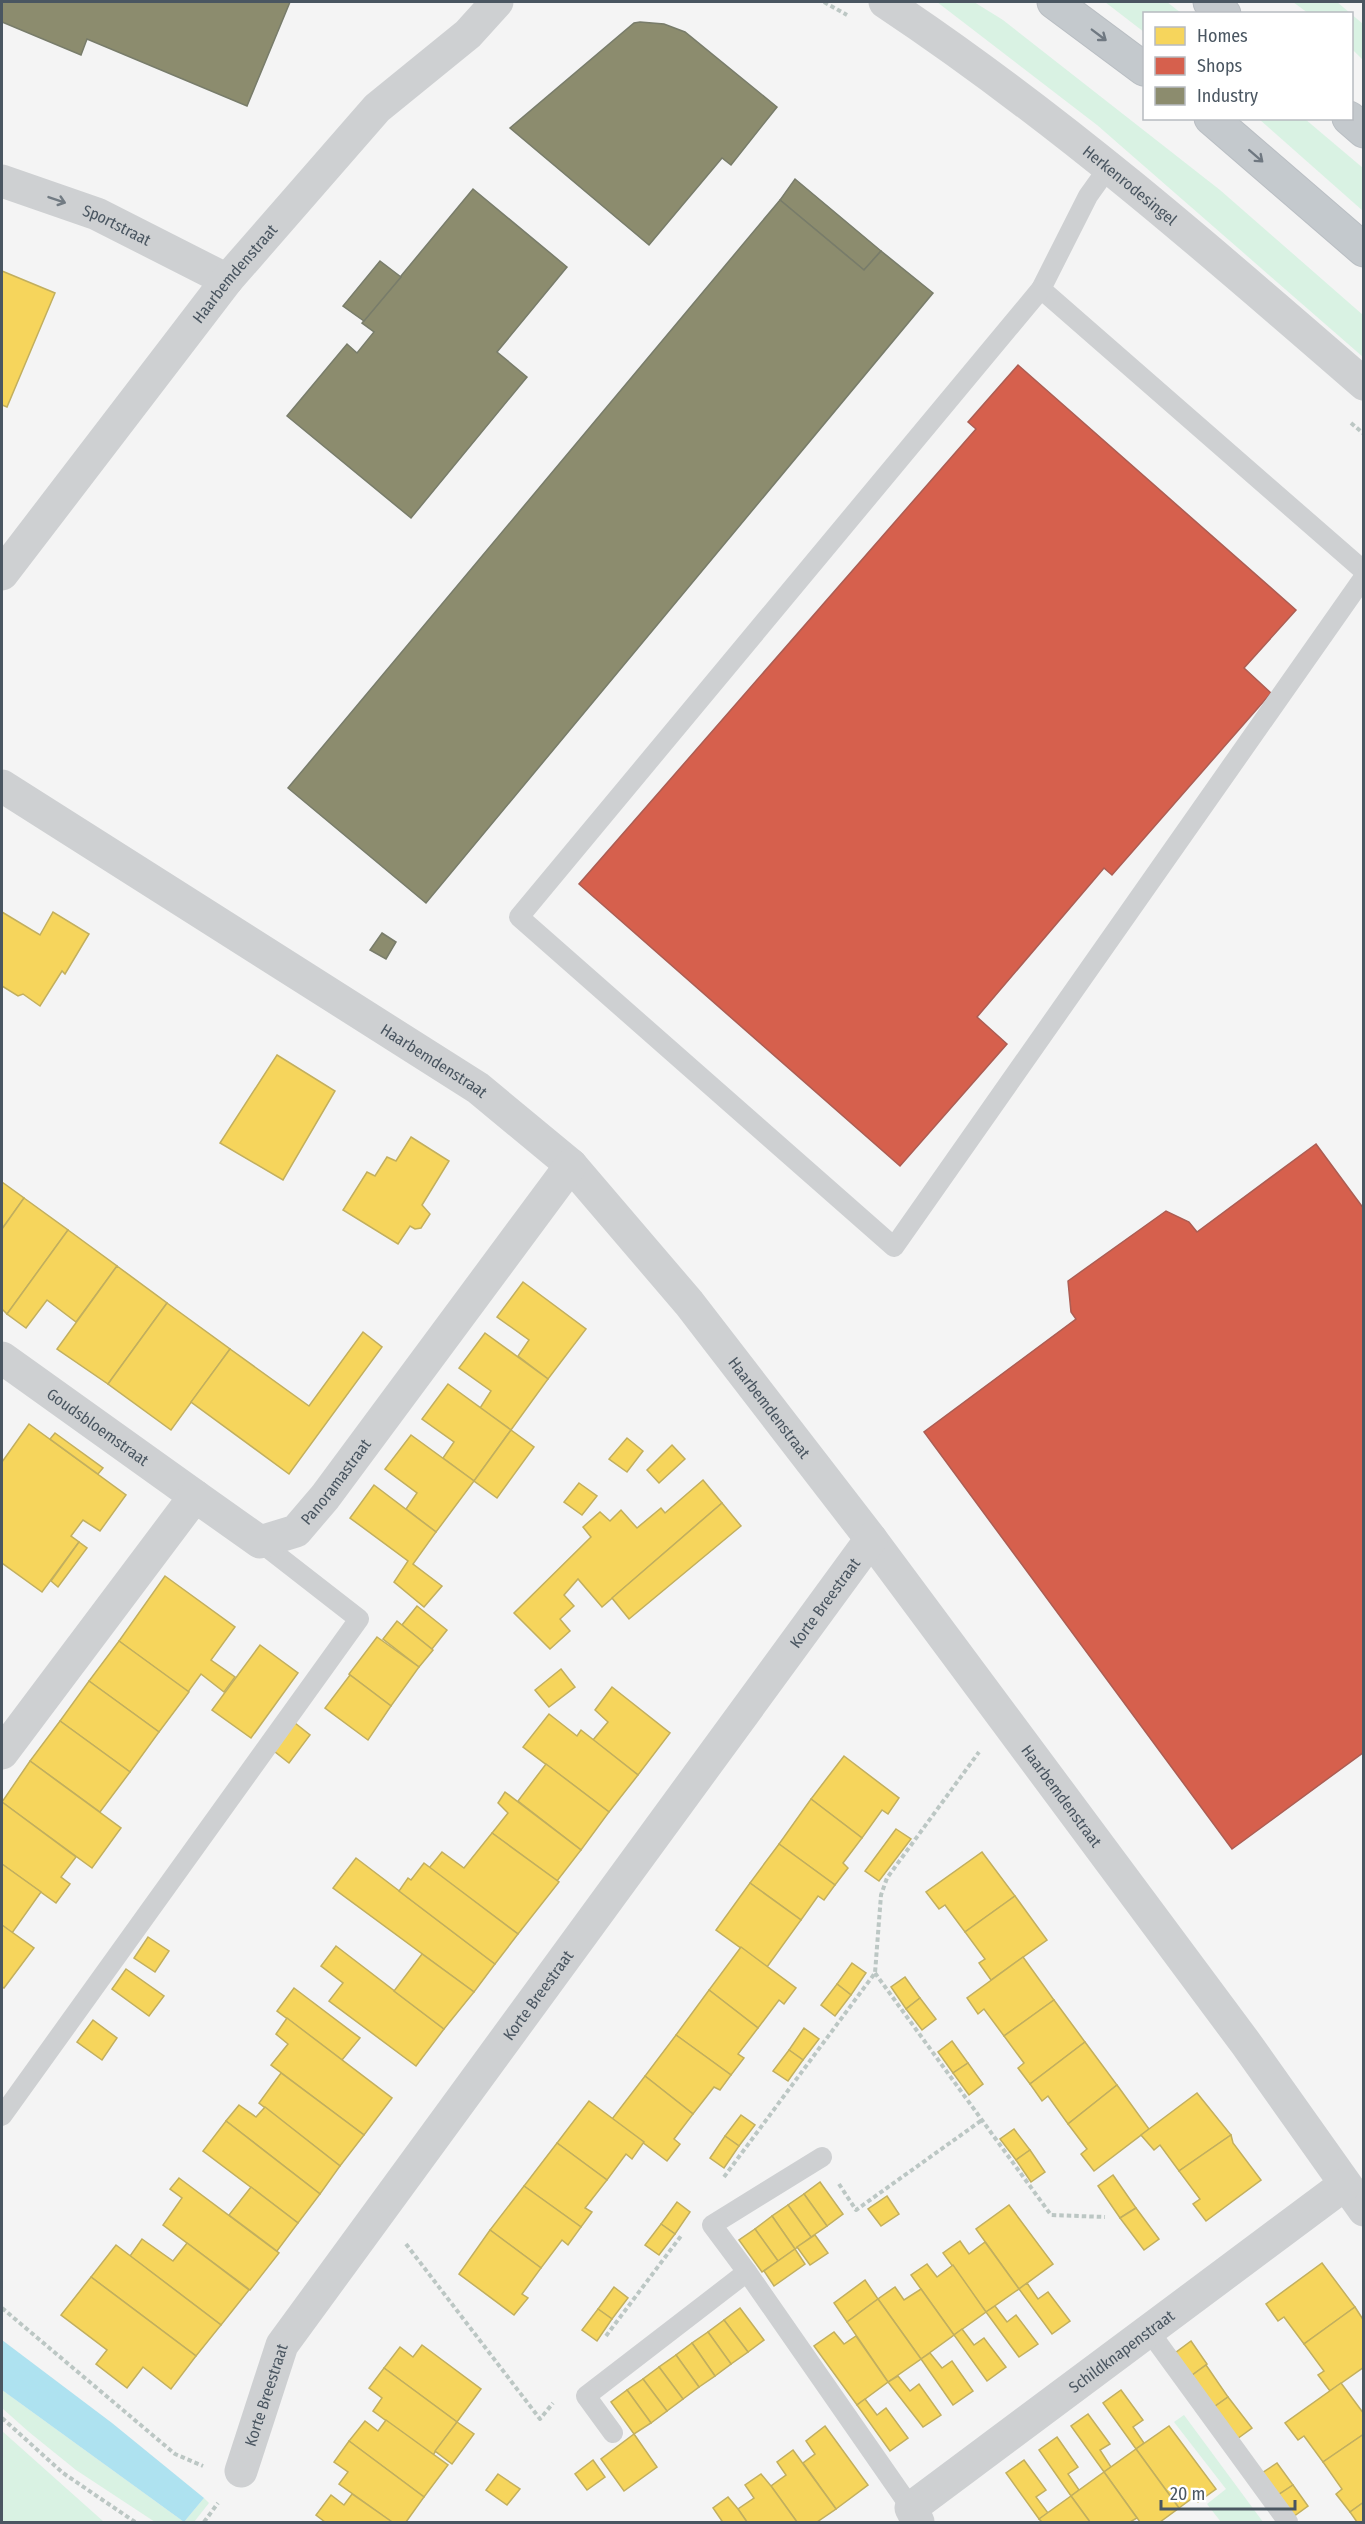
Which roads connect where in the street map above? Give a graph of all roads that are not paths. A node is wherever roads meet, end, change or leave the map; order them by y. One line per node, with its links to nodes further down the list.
1 (497, 2): 13 (street, Haarbemdenstraat)
2 (885, 2): 10 (street, Herkenrodesingel)
3 (1054, 2): 6 (highway, one-way to 6)
4 (1210, 2): 5 (highway)
5 (1222, 12)
6 (1143, 68)
7 (1213, 120): 12 (highway, one-way to 12)
8 (1351, 120): 9 (highway)
9 (1364, 131)
10 (1108, 168): 14 (lane); 15 (street, Herkenrodesingel)
11 (2, 181): 13 (street, Sportstraat, one-way to 13)
12 (1364, 250)
13 (227, 280): 17 (street, Haarbemdenstraat)
14 (1041, 289): 16 (lane); 18 (lane)
15 (1364, 384)
16 (1364, 571)
17 (2, 574)
18 (1364, 577)
19 (2, 786): 20 (street, Haarbemdenstraat)
20 (571, 1165): 23 (street, Haarbemdenstraat); 24 (street, Panoramastraat)
21 (2, 1358): 22 (street, Goudsbloemstraat)
22 (195, 1497): 24 (street); 25 (street)
23 (871, 1539): 28 (street, Haarbemdenstraat); 32 (street, Korte Breestraat)
24 (261, 1542): 26 (lane)
25 (2, 1753)
26 (2, 2116)
27 (822, 2157): 29 (lane)
28 (1354, 2198): 30 (street, Schildknapenstraat)
29 (747, 2272): 31 (lane); 33 (lane)
30 (1149, 2331): 33 (street, Schildknapenstraat); 34 (lane)
31 (613, 2433)
32 (241, 2471)
33 (914, 2515)
34 (1287, 2523)

